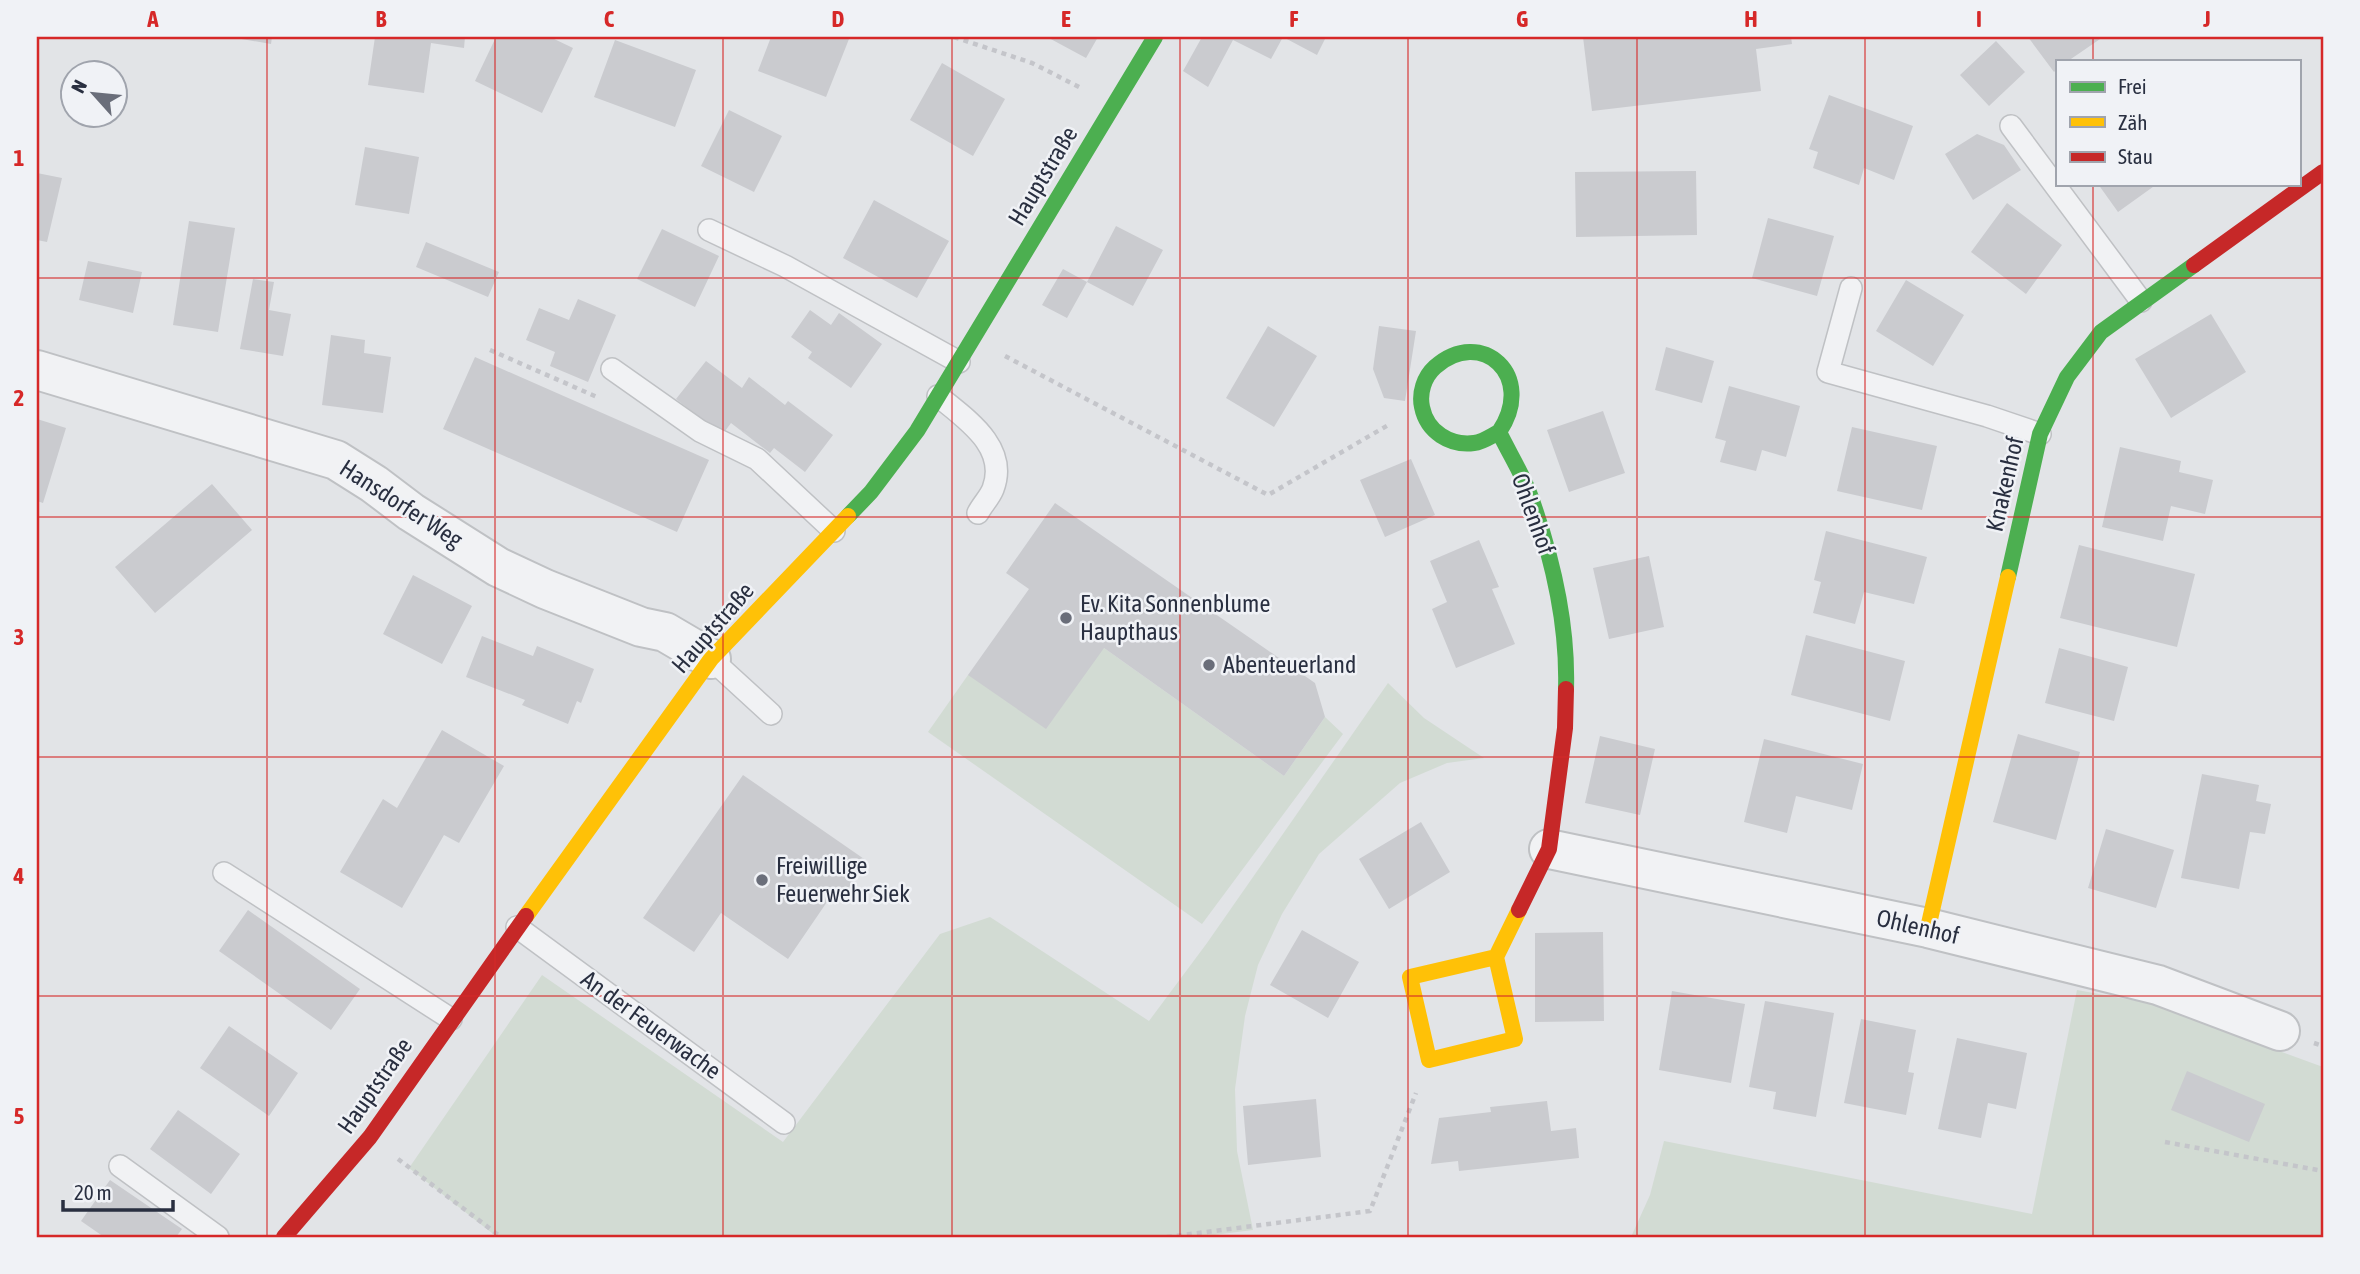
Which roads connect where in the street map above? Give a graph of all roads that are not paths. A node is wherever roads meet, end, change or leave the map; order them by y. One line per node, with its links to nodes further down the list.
1 (1155, 37): 7 (street, Hauptstraße)
2 (2011, 126): 6 (lane)
3 (2323, 172): 6 (street, Knakenhof)
4 (709, 230): 7 (lane)
5 (1851, 288): 12 (lane)
6 (2141, 301): 12 (street, Knakenhof)
7 (959, 362): 10 (street, Hauptstraße)
8 (612, 369): 14 (lane)
9 (37, 370): 15 (street, Hansdorfer Weg)
10 (938, 397): 13 (lane); 14 (street, Hauptstraße)
11 (1499, 432): 11 (street); 17 (street, Ohlenhof)
12 (2040, 434): 20 (street, Knakenhof)
13 (978, 513)
14 (834, 531): 15 (street, Hauptstraße)
15 (711, 659): 16 (lane); 19 (street, Hauptstraße)
16 (771, 714)
17 (1549, 849): 20 (street, Ohlenhof); 21 (street, Ohlenhof)
18 (224, 873): 22 (lane)
19 (517, 927): 22 (street, Hauptstraße); 24 (lane, An der Feuerwache)
20 (1928, 928): 23 (street, Ohlenhof)
21 (1496, 957): 21 (street)
22 (451, 1018): 27 (street, Hauptstraße)
23 (2280, 1031)
24 (784, 1124)
25 (120, 1166): 26 (lane)
26 (218, 1237)
27 (284, 1237)

